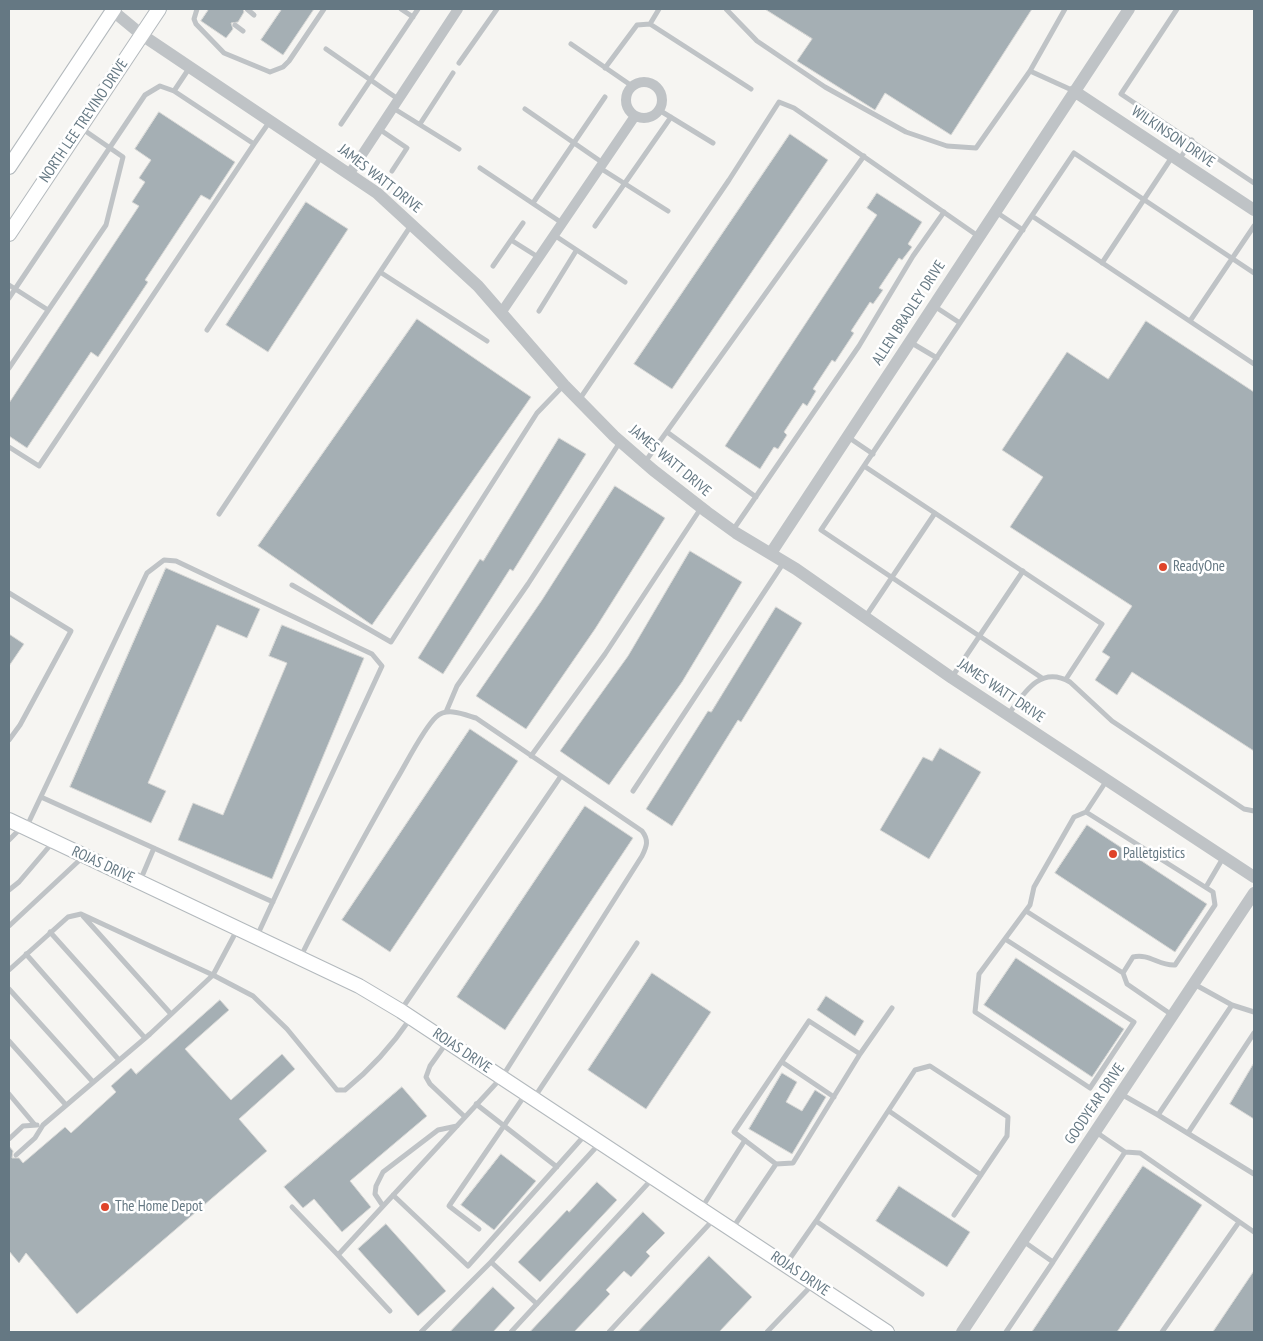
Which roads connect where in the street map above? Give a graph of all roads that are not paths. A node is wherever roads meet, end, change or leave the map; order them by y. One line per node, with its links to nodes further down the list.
1 (160, 9): 20 (main road, NORTH LEE TREVINO DRIVE)
2 (197, 9): 4 (lane)
3 (248, 9): 15 (lane)
4 (324, 9)
5 (401, 9): 16 (lane)
6 (418, 9): 16 (lane)
7 (458, 9): 34 (street)
8 (497, 9): 23 (lane)
9 (658, 9): 17 (lane)
10 (726, 9): 26 (lane)
11 (1065, 9): 26 (lane)
12 (1130, 9): 32 (street, ALLEN BRADLEY DRIVE)
13 (1177, 9): 44 (lane)
14 (113, 10): 20 (street, JAMES WATT DRIVE); 54 (main road)
15 (254, 15)
16 (413, 17): 28 (lane)
17 (650, 24): 25 (lane); 30 (lane)
18 (235, 26): 19 (lane)
19 (243, 31)
20 (142, 35): 24 (street, JAMES WATT DRIVE); 42 (main road, NORTH LEE TREVINO DRIVE)
21 (571, 44): 25 (lane)
22 (326, 49): 28 (lane)
23 (459, 63)
24 (190, 67): 31 (lane); 39 (street, JAMES WATT DRIVE)
25 (606, 68): 29 (lane)
26 (1030, 71): 32 (lane)
27 (453, 73): 41 (lane)
28 (370, 80): 34 (lane); 40 (lane)
29 (632, 86): 36 (street); 37 (street)
30 (750, 89)
31 (174, 91): 47 (lane); 48 (lane)
32 (1074, 91): 52 (street, WILKINSON DRIVE); 65 (street, ALLEN BRADLEY DRIVE)
33 (605, 97): 46 (lane)
34 (396, 103): 41 (lane); 43 (street)
35 (525, 109): 46 (lane)
36 (659, 110): 37 (street); 38 (lane)
37 (635, 116): 53 (street)
38 (671, 117): 45 (lane); 59 (lane)
39 (270, 120): 47 (lane); 50 (street, JAMES WATT DRIVE)
40 (341, 124)
41 (420, 124): 49 (lane)
42 (80, 127): 48 (lane); 73 (main road, NORTH LEE TREVINO DRIVE)
43 (379, 129): 56 (lane); 57 (street)
44 (1192, 140): 52 (lane); 58 (lane)
45 (713, 142)
46 (574, 143): 53 (lane); 61 (lane)
47 (254, 144): 105 (lane)
48 (110, 147): 86 (lane); 89 (lane)
49 (459, 149)
50 (323, 154): 57 (street, JAMES WATT DRIVE); 94 (lane)
51 (864, 156): 64 (lane); 101 (lane); 102 (lane)
52 (1176, 158): 60 (lane); 62 (street, WILKINSON DRIVE)
53 (602, 166): 59 (lane); 67 (street)
54 (9, 167)
55 (480, 168): 61 (lane)
56 (392, 171)
57 (350, 173): 68 (street, JAMES WATT DRIVE)
58 (1254, 183)
59 (625, 184): 63 (lane); 70 (lane)
60 (1144, 200): 66 (lane); 79 (lane); 80 (lane)
61 (532, 203): 67 (lane)
62 (1254, 210)
63 (668, 211)
64 (944, 212): 75 (lane); 109 (lane)
65 (995, 212): 72 (lane); 75 (street, ALLEN BRADLEY DRIVE)
66 (1032, 216): 72 (lane); 80 (lane)
67 (562, 223): 74 (street)
68 (412, 224): 82 (lane); 91 (street, JAMES WATT DRIVE)
69 (523, 224): 76 (lane)
70 (595, 226)
71 (1254, 226): 79 (lane)
72 (1023, 230): 93 (lane)
73 (9, 234)
74 (554, 235): 77 (lane); 78 (street)
75 (979, 236): 88 (street, ALLEN BRADLEY DRIVE)
76 (511, 240): 78 (lane); 81 (lane)
77 (576, 251): 84 (lane); 90 (lane)
78 (539, 258): 91 (street)
79 (1232, 258): 83 (lane); 92 (lane)
80 (1102, 263): 92 (lane)
81 (493, 266)
82 (380, 272): 95 (lane); 112 (lane)
83 (1254, 273)
84 (625, 282)
85 (9, 285): 86 (lane)
86 (15, 289): 87 (lane); 89 (lane)
87 (9, 298)
88 (934, 306): 93 (lane); 96 (street, ALLEN BRADLEY DRIVE)
89 (48, 310): 99 (lane)
90 (539, 311)
91 (501, 313): 100 (street, JAMES WATT DRIVE)
92 (1190, 322): 98 (lane)
93 (960, 323): 97 (lane)
94 (207, 330)
95 (487, 341)
96 (910, 342): 97 (lane); 103 (street, ALLEN BRADLEY DRIVE)
97 (937, 358): 106 (lane)
98 (1254, 364)
99 (9, 368)
100 (564, 385): 101 (street, JAMES WATT DRIVE); 118 (lane)
101 (579, 400): 104 (street, JAMES WATT DRIVE)
102 (667, 432): 107 (lane); 109 (lane)
103 (847, 437): 106 (lane); 114 (street, ALLEN BRADLEY DRIVE)
104 (621, 442): 107 (street, JAMES WATT DRIVE); 125 (lane)
105 (9, 447)
106 (873, 454): 108 (lane)
107 (645, 463): 110 (street, JAMES WATT DRIVE)
108 (864, 466): 111 (lane); 117 (lane)
109 (756, 497): 113 (lane)
110 (701, 508): 113 (street, JAMES WATT DRIVE); 128 (lane)
111 (935, 512): 116 (lane); 117 (lane)
112 (219, 514)
113 (733, 530): 114 (street, JAMES WATT DRIVE)
114 (771, 553): 115 (street, JAMES WATT DRIVE)
115 (784, 561): 120 (street, JAMES WATT DRIVE); 131 (lane)
116 (1023, 571): 121 (lane); 124 (lane)
117 (892, 577): 120 (lane); 121 (lane)
118 (292, 585)
119 (9, 593): 127 (lane)
120 (864, 618): 122 (street, JAMES WATT DRIVE)
121 (980, 636): 122 (lane); 123 (lane)
122 (952, 678): 126 (street, JAMES WATT DRIVE)
123 (1042, 678): 124 (lane); 126 (lane)
124 (1066, 680): 133 (lane)
125 (446, 712): 128 (lane); 157 (lane)
126 (1008, 715): 130 (street, JAMES WATT DRIVE)
127 (9, 740)
128 (531, 756): 129 (lane)
129 (561, 776): 167 (lane); 176 (lane)
130 (1107, 780): 134 (lane); 141 (street, JAMES WATT DRIVE)
131 (632, 792)
132 (41, 796): 136 (lane); 139 (lane); 147 (lane)
133 (1254, 811)
134 (1086, 812): 144 (lane); 148 (lane)
135 (9, 820): 136 (main road, ROJAS DRIVE)
136 (24, 828): 137 (lane); 138 (main road, ROJAS DRIVE)
137 (9, 840)
138 (53, 841): 140 (main road, ROJAS DRIVE); 145 (lane)
139 (154, 848): 143 (lane); 147 (lane)
140 (84, 856): 143 (main road, ROJAS DRIVE); 150 (lane)
141 (1224, 857): 142 (street, JAMES WATT DRIVE); 144 (lane)
142 (1254, 878)
143 (140, 882): 151 (main road, ROJAS DRIVE)
144 (1206, 887): 159 (lane)
145 (9, 890)
146 (1254, 893): 161 (street, GOODYEAR DRIVE)
147 (273, 902): 153 (lane)
148 (1026, 912): 154 (lane); 159 (lane)
149 (81, 914): 152 (lane); 160 (lane); 166 (lane)
150 (9, 926)
151 (237, 929): 153 (main road, ROJAS DRIVE); 160 (lane)
152 (50, 932): 156 (lane); 170 (lane)
153 (256, 938): 157 (main road, ROJAS DRIVE)
154 (1005, 938): 154 (lane)
155 (637, 943): 180 (lane)
156 (26, 954): 158 (lane); 174 (lane)
157 (300, 958): 167 (main road, ROJAS DRIVE)
158 (9, 970)
159 (1123, 973): 168 (lane)
160 (213, 975): 166 (lane); 167 (lane)
161 (1194, 984): 163 (lane); 168 (street, GOODYEAR DRIVE)
162 (9, 989): 177 (lane)
163 (1232, 1005): 165 (lane); 185 (lane)
164 (892, 1008): 173 (lane)
165 (1254, 1012)
166 (171, 1014): 170 (lane)
167 (406, 1014): 172 (main road, ROJAS DRIVE)
168 (1173, 1016): 179 (street, GOODYEAR DRIVE)
169 (1254, 1033): 193 (lane)
170 (145, 1038): 174 (lane)
171 (9, 1041): 183 (lane)
172 (448, 1041): 176 (main road, ROJAS DRIVE); 186 (lane)
173 (860, 1054): 175 (lane); 181 (lane)
174 (119, 1060): 177 (lane)
175 (782, 1062): 181 (lane); 195 (lane)
176 (502, 1077): 180 (main road, ROJAS DRIVE); 182 (lane)
177 (93, 1082): 183 (lane)
178 (9, 1094): 187 (lane)
179 (1121, 1094): 185 (lane); 191 (street, GOODYEAR DRIVE)
180 (530, 1096): 190 (lane); 192 (main road, ROJAS DRIVE)
181 (834, 1097): 199 (lane)
182 (476, 1104): 186 (lane); 190 (lane)
183 (66, 1105): 188 (lane)
184 (888, 1111): 202 (lane); 202 (lane); 210 (lane)
185 (1158, 1115): 193 (lane)
186 (465, 1117): 189 (lane)
187 (35, 1125): 188 (lane); 194 (lane)
188 (43, 1125): 198 (lane)
189 (456, 1126): 204 (lane); 205 (lane)
190 (504, 1126): 200 (lane); 212 (lane)
191 (1095, 1132): 197 (lane); 215 (street, GOODYEAR DRIVE)
192 (587, 1133): 196 (main road, ROJAS DRIVE); 200 (lane)
193 (1188, 1133): 201 (lane)
194 (9, 1139)
195 (745, 1140): 199 (lane); 207 (lane)
196 (600, 1142): 203 (main road, ROJAS DRIVE); 217 (lane)
197 (1126, 1152): 211 (lane); 218 (lane)
198 (16, 1154)
199 (776, 1164): 213 (lane)
200 (557, 1167): 204 (lane)
201 (1254, 1174)
202 (981, 1175): 208 (lane)
203 (654, 1178): 207 (main road, ROJAS DRIVE); 222 (lane)
204 (392, 1196): 205 (lane)
205 (383, 1206): 216 (lane)
206 (292, 1207): 216 (lane)
207 (700, 1209): 209 (main road, ROJAS DRIVE)
208 (954, 1215)
209 (715, 1218): 213 (main road, ROJAS DRIVE); 226 (lane)
210 (816, 1221): 219 (lane); 221 (lane)
211 (1240, 1222): 214 (lane); 231 (lane)
212 (479, 1229)
213 (732, 1230): 219 (main road, ROJAS DRIVE)
214 (1254, 1232)
215 (1023, 1241): 218 (lane); 229 (street, GOODYEAR DRIVE)
216 (338, 1255): 223 (lane)
217 (492, 1262): 222 (lane); 224 (lane)
218 (1053, 1262): 230 (lane)
219 (786, 1264): 220 (main road, ROJAS DRIVE)
220 (814, 1284): 227 (lane); 228 (main road, ROJAS DRIVE)
221 (922, 1294)
222 (537, 1304): 225 (lane)
223 (390, 1311)
224 (422, 1332)
225 (511, 1332)
226 (609, 1332)
227 (767, 1332)
228 (887, 1332)
229 (962, 1332)
230 (1006, 1332)
231 (1162, 1332)

